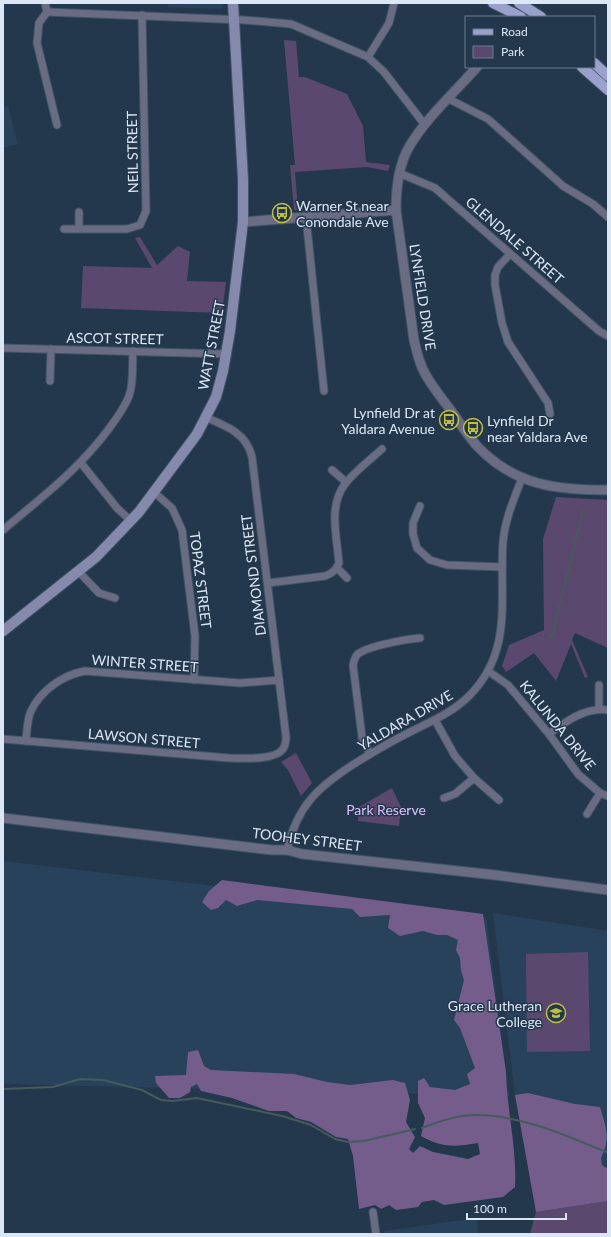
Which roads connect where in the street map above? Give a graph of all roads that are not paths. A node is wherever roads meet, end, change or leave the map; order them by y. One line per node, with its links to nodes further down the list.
1 (44, 3): 6 (street)
2 (233, 3): 11 (main road, WATT STREET)
3 (394, 3): 12 (street)
4 (494, 3): 8 (main road)
5 (523, 5): 9 (street); 10 (main road)
6 (47, 12): 7 (street); 19 (street)
7 (142, 15): 11 (street); 27 (street, NEIL STREET)
8 (518, 16)
9 (520, 16)
10 (540, 16)
11 (234, 20): 12 (street); 26 (main road, WATT STREET)
12 (368, 57): 20 (street)
13 (595, 64): 16 (main road)
14 (476, 68): 18 (street, LYNFIELD DRIVE)
15 (583, 68): 17 (main road)
16 (608, 76)
17 (608, 90)
18 (449, 99): 20 (street, LYNFIELD DRIVE); 25 (street)
19 (57, 125)
20 (425, 125): 21 (street, LYNFIELD DRIVE)
21 (399, 173): 22 (street, LYNFIELD DRIVE); 29 (street, GLENDALE STREET)
22 (396, 210): 24 (street); 42 (street, LYNFIELD DRIVE)
23 (79, 212): 27 (street)
24 (306, 217): 26 (street); 36 (street)
25 (608, 217)
26 (243, 222): 34 (main road, WATT STREET)
27 (79, 228): 28 (street, NEIL STREET)
28 (64, 229)
29 (510, 254): 30 (street, GLENDALE STREET); 37 (street)
30 (608, 336)
31 (3, 348): 32 (street, ASCOT STREET)
32 (51, 349): 33 (street, ASCOT STREET); 35 (street)
33 (133, 351): 34 (street, ASCOT STREET); 40 (street)
34 (226, 354): 38 (main road, WATT STREET)
35 (50, 381)
36 (324, 392)
37 (550, 414)
38 (207, 418): 45 (main road, WATT STREET); 53 (street, DIAMOND STREET)
39 (382, 449): 43 (street)
40 (81, 464): 47 (street); 48 (street)
41 (332, 470): 43 (street)
42 (522, 478): 44 (street, LYNFIELD DRIVE); 49 (street, YALDARA DRIVE)
43 (346, 482): 50 (street)
44 (608, 490)
45 (155, 493): 47 (main road, WATT STREET); 58 (street, TOPAZ STREET)
46 (420, 506): 49 (street)
47 (131, 521): 51 (main road, WATT STREET)
48 (3, 530)
49 (502, 567): 57 (street, YALDARA DRIVE)
50 (336, 568): 52 (street); 53 (street)
51 (78, 571): 54 (street); 55 (main road, WATT STREET)
52 (347, 578)
53 (268, 583): 59 (street, DIAMOND STREET)
54 (115, 598)
55 (3, 631)
56 (420, 638): 68 (street)
57 (488, 671): 63 (street, YALDARA DRIVE); 64 (street, KALUNDA DRIVE)
58 (194, 680): 59 (street, WINTER STREET); 66 (street, WINTER STREET)
59 (279, 680): 67 (street, DIAMOND STREET)
60 (599, 685): 61 (street)
61 (599, 709): 62 (street); 64 (street)
62 (608, 710)
63 (435, 720): 68 (street, YALDARA DRIVE); 69 (street)
64 (549, 734): 70 (street, KALUNDA DRIVE)
65 (3, 739): 66 (street, LAWSON STREET)
66 (26, 742): 67 (street, LAWSON STREET)
67 (282, 751)
68 (370, 754): 76 (street, YALDARA DRIVE)
69 (474, 778): 72 (street); 73 (street)
70 (600, 793): 71 (street, KALUNDA DRIVE); 74 (street)
71 (608, 796)
72 (444, 798)
73 (499, 800)
74 (587, 814)
75 (3, 818): 76 (street, TOOHEY STREET)
76 (287, 850): 77 (street, TOOHEY STREET)
77 (608, 890)
78 (373, 1212): 79 (street)
79 (376, 1234)

